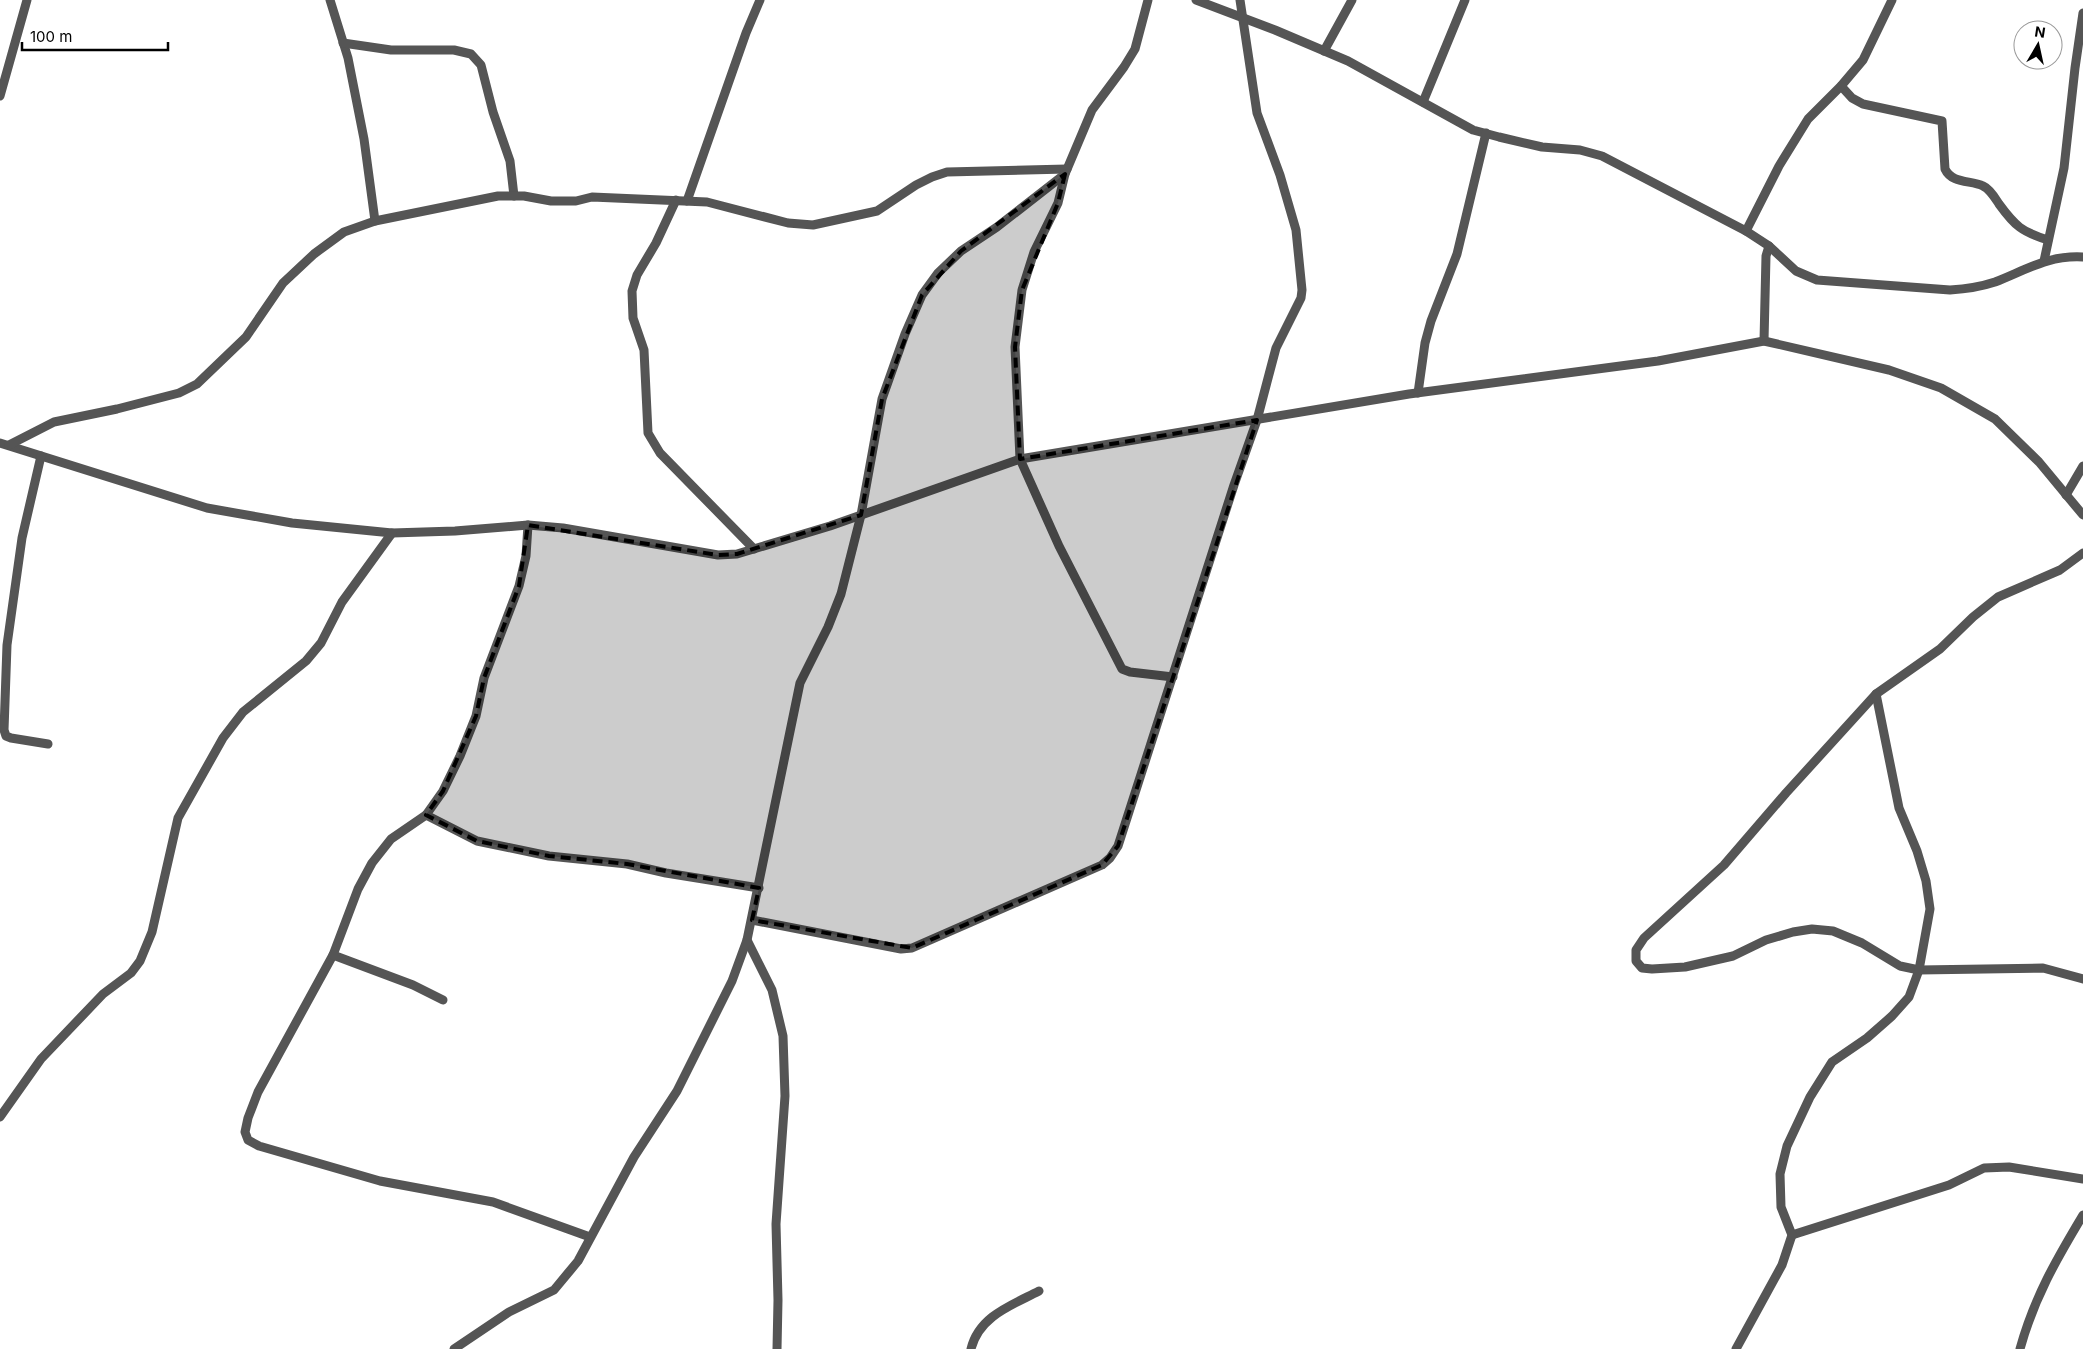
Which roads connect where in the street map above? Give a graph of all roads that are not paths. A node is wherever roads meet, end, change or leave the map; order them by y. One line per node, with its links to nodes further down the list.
1 (27, 0): 15 (street)
2 (330, 0): 12 (street)
3 (760, 0): 21 (street)
4 (1148, 0): 18 (street)
5 (1196, 0): 11 (street)
6 (1240, 0): 11 (street)
7 (1352, 0): 13 (street)
8 (1465, 0): 16 (street)
9 (1892, 0): 14 (street)
10 (2083, 12): 24 (street)
11 (1242, 18): 13 (street); 30 (street)
12 (343, 42): 19 (street); 22 (street)
13 (1324, 51): 16 (street)
14 (1841, 86): 23 (street); 24 (street)
15 (0, 96)
16 (1423, 102): 17 (street)
17 (1486, 133): 23 (street); 29 (street)
18 (1066, 171): 21 (street); 33 (street); 36 (street)
19 (514, 196): 20 (street); 22 (street)
20 (676, 200): 21 (street); 40 (street)
21 (687, 201)
22 (375, 221): 31 (street)
23 (1746, 230): 25 (street)
24 (2048, 240): 27 (street)
25 (1769, 246): 27 (street); 28 (street)
26 (2083, 257): 27 (street)
27 (2044, 261)
28 (1764, 341): 29 (street); 35 (street)
29 (1418, 393): 30 (street)
30 (1257, 420): 33 (street); 42 (street)
31 (5, 444): 32 (street)
32 (42, 456): 39 (street); 44 (street)
33 (1020, 460): 36 (street); 42 (street)
34 (2083, 466): 35 (street)
35 (2066, 495): 37 (street)
36 (861, 515): 40 (street); 46 (street)
37 (2083, 515)
38 (528, 525): 39 (street); 40 (street); 45 (street)
39 (392, 533): 53 (street)
40 (754, 548)
41 (2083, 553): 43 (street)
42 (1173, 677): 47 (street)
43 (1876, 694): 50 (street); 50 (street)
44 (48, 744)
45 (426, 815): 46 (street); 49 (street)
46 (759, 888): 47 (street)
47 (752, 920): 48 (street)
48 (747, 940): 57 (street); 60 (street)
49 (333, 955): 52 (street); 57 (street)
50 (1918, 970): 51 (street); 56 (street)
51 (2083, 979)
52 (443, 1000)
53 (0, 1117)
54 (2083, 1179): 56 (street)
55 (2083, 1215): 63 (street)
56 (1792, 1235): 62 (street)
57 (590, 1237): 59 (street)
58 (1039, 1291): 61 (street)
59 (454, 1349)
60 (777, 1349)
61 (971, 1349)
62 (1736, 1349)
63 (2020, 1349)

